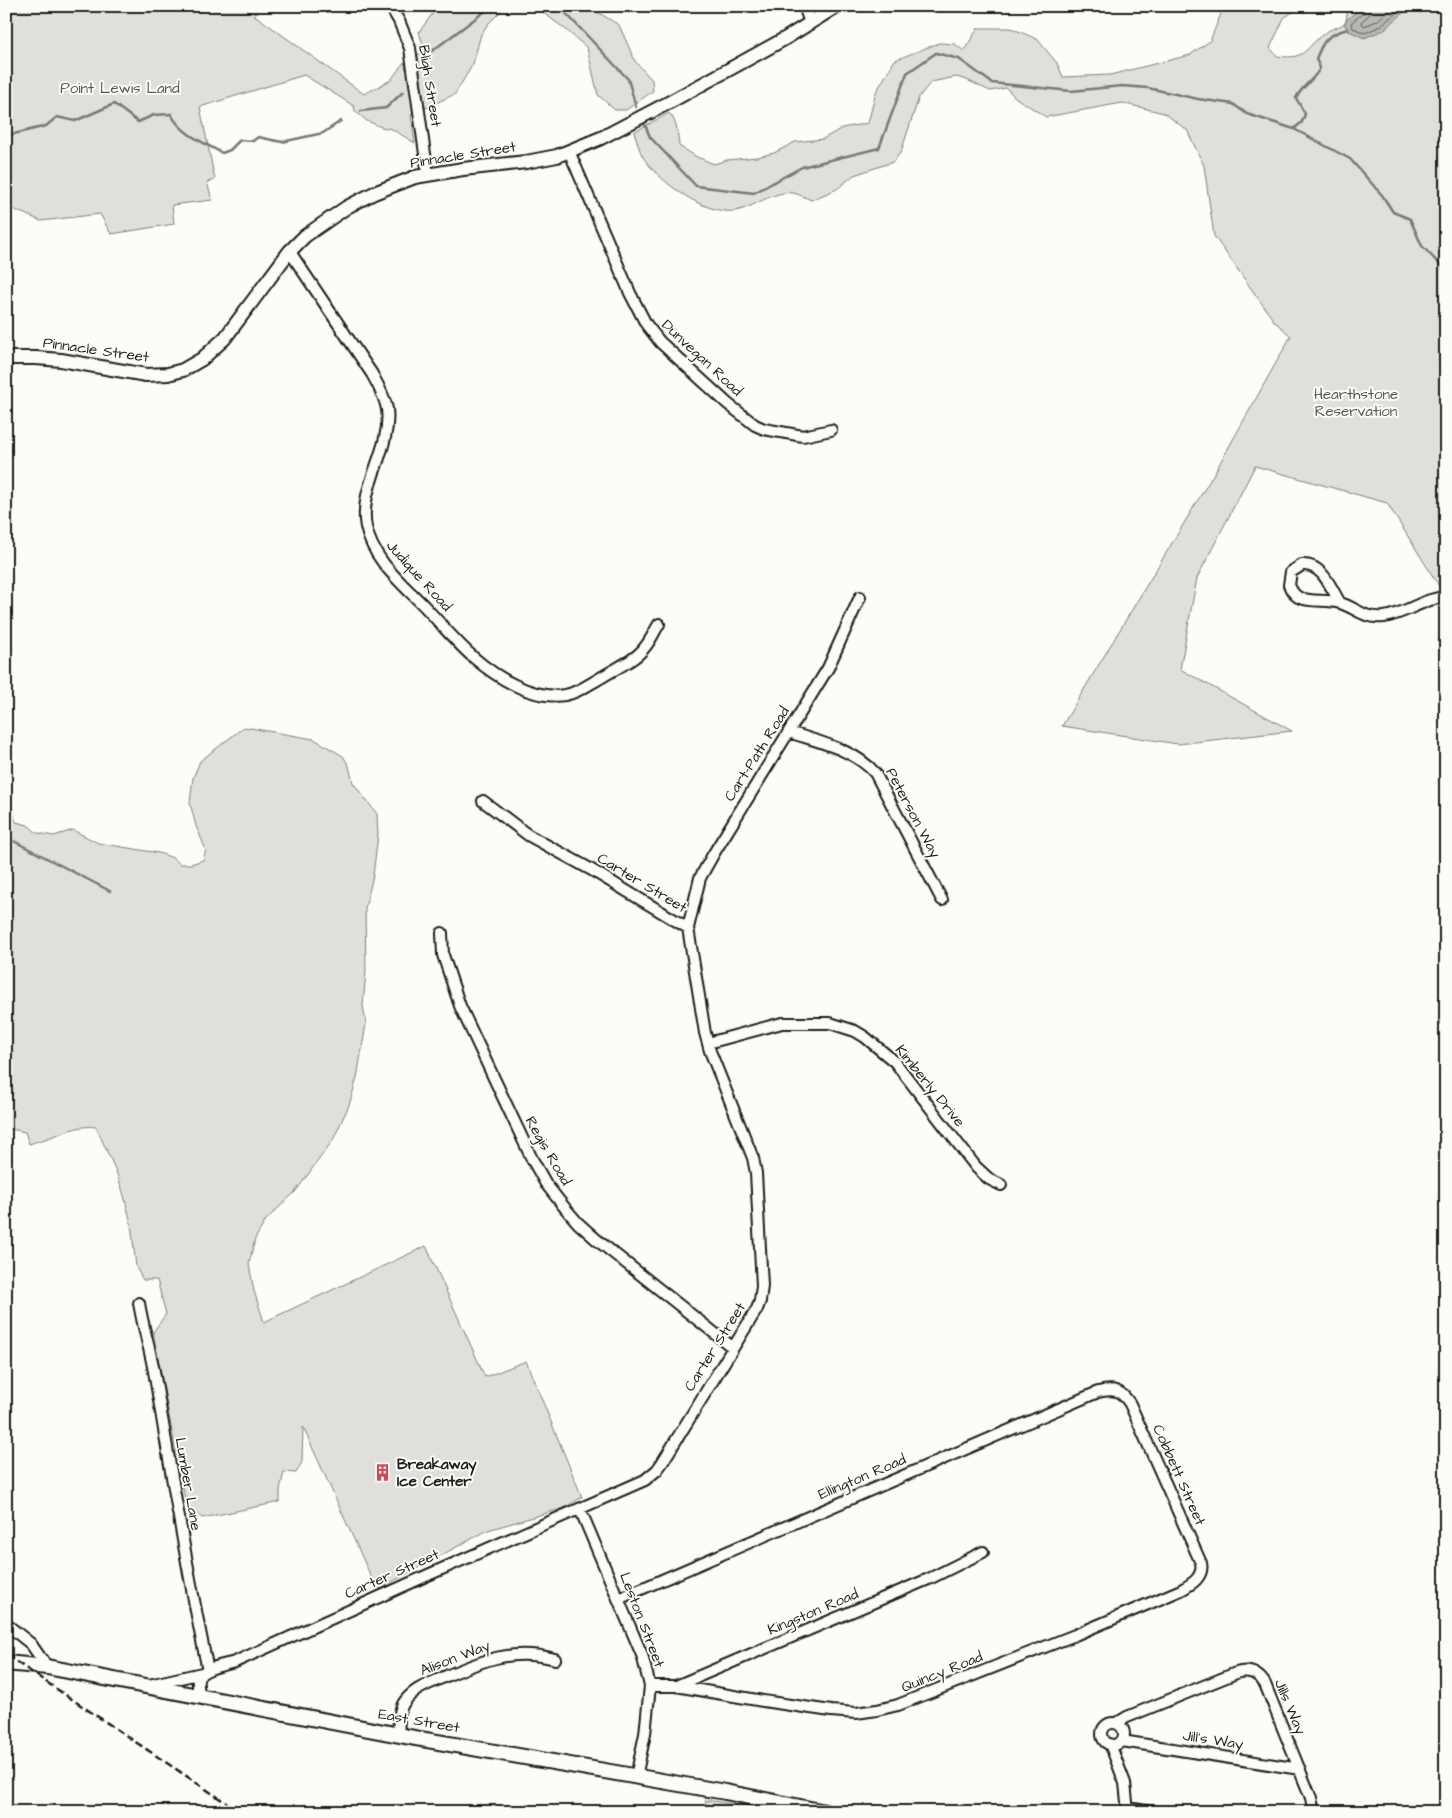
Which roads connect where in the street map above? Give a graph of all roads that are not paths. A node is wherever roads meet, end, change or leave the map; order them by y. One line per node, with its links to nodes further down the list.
1 (390, 6): 6 (street, Bligh Street)
2 (804, 6): 4 (street)
3 (837, 6): 4 (street, Pinnacle Street)
4 (810, 24): 5 (street, Pinnacle Street)
5 (569, 151): 6 (street, Pinnacle Street); 9 (street, Dunvegan Road)
6 (428, 175): 7 (street, Pinnacle Street)
7 (290, 252): 8 (street, Pinnacle Street); 13 (street, Judique Road)
8 (6, 358)
9 (831, 430)
10 (860, 597): 14 (street, Cart-Path Road)
11 (1446, 597): 12 (street)
12 (1340, 603): 12 (street)
13 (658, 624)
14 (788, 732): 16 (street, Peterson Way); 17 (street, Cart-Path Road)
15 (483, 801): 17 (street, Carter Street)
16 (942, 900)
17 (688, 928): 19 (street, Carter Street)
18 (442, 933): 22 (street, Regis Road)
19 (708, 1042): 20 (street, Kimberly Drive); 22 (street, Carter Street)
20 (1001, 1185)
21 (139, 1303): 32 (street, Lumber Lane)
22 (732, 1346): 24 (street, Carter Street)
23 (1120, 1391): 26 (street, Cobbett Street); 27 (street, Ellington Road)
24 (580, 1509): 27 (street, Leston Street); 32 (street, Carter Street)
25 (983, 1552): 35 (street, Kingston Road)
26 (1200, 1575): 35 (street, Quincy Road)
27 (618, 1600): 34 (street, Leston Street)
28 (6, 1624): 31 (street)
29 (555, 1659): 38 (street, Alison Way)
30 (6, 1663): 31 (main road, East Street)
31 (46, 1667): 33 (main road, East Street)
32 (205, 1672): 33 (street, Carter Street); 36 (street)
33 (145, 1686): 36 (main road, East Street)
34 (650, 1686): 35 (street, Kingston Road); 42 (street, Leston Street)
35 (676, 1686)
36 (199, 1696): 38 (main road, East Street)
37 (1117, 1723): 39 (street); 40 (street, Jills Way); 41 (street, Jills Way)
38 (398, 1734): 42 (main road, East Street)
39 (1122, 1741): 40 (street); 41 (street, Jill's Way)
40 (1110, 1744): 43 (street, Jills Way)
41 (1300, 1769): 46 (street, Jills Way)
42 (636, 1777): 44 (main road, East Street)
43 (1128, 1810): 45 (street, Jills Way)
44 (826, 1812)
45 (1153, 1812)
46 (1314, 1812)

